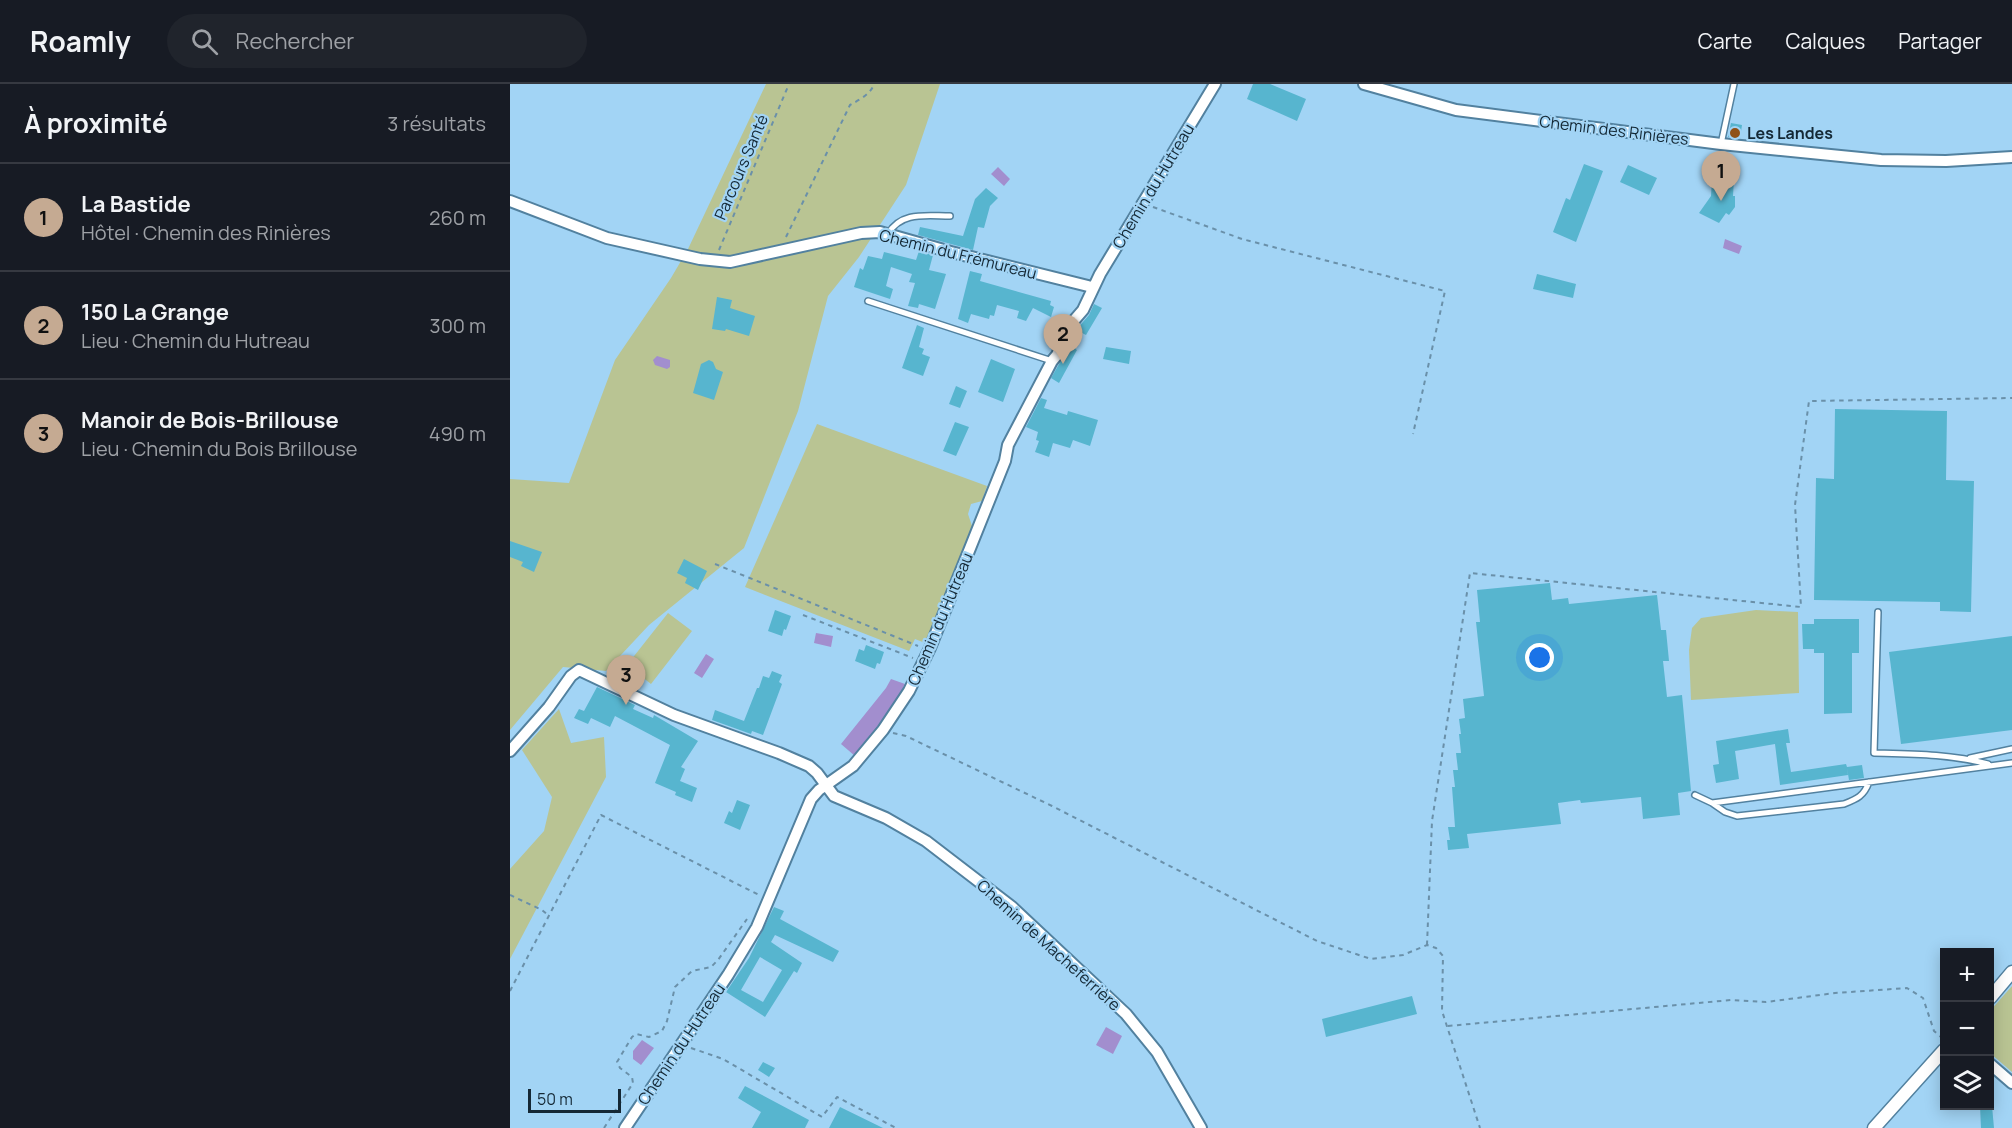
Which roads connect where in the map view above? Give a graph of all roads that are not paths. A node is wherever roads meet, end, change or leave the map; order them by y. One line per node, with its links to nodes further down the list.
1 (1215, 84): 9 (street, Chemin du Hutreau)
2 (1364, 84): 4 (street, Chemin des Rinières)
3 (1734, 84): 4 (lane)
4 (1721, 144): 5 (street, Chemin des Rinières)
5 (2012, 158)
6 (510, 201): 8 (street, Chemin du Frémureau)
7 (950, 216): 8 (lane)
8 (888, 234): 9 (street, Chemin du Frémureau)
9 (1092, 288): 11 (street, Chemin du Hutreau)
10 (868, 301): 11 (lane)
11 (1052, 361): 19 (street, Chemin du Hutreau)
12 (1878, 612): 15 (lane)
13 (2012, 748): 15 (lane)
14 (510, 751): 19 (street, Chemin de Macheferrière)
15 (1967, 759): 17 (lane)
16 (2012, 763): 17 (lane)
17 (1992, 766): 18 (lane)
18 (1869, 782): 21 (lane); 21 (lane)
19 (826, 785): 27 (street, Chemin du Hutreau); 28 (street, Chemin de Macheferrière)
20 (1695, 795): 21 (lane)
21 (1712, 802)
22 (2012, 972): 23 (street)
23 (1994, 992)
24 (1940, 1054): 29 (street)
25 (1994, 1068): 26 (street)
26 (2012, 1083)
27 (625, 1128)
28 (1201, 1128)
29 (1874, 1128)

